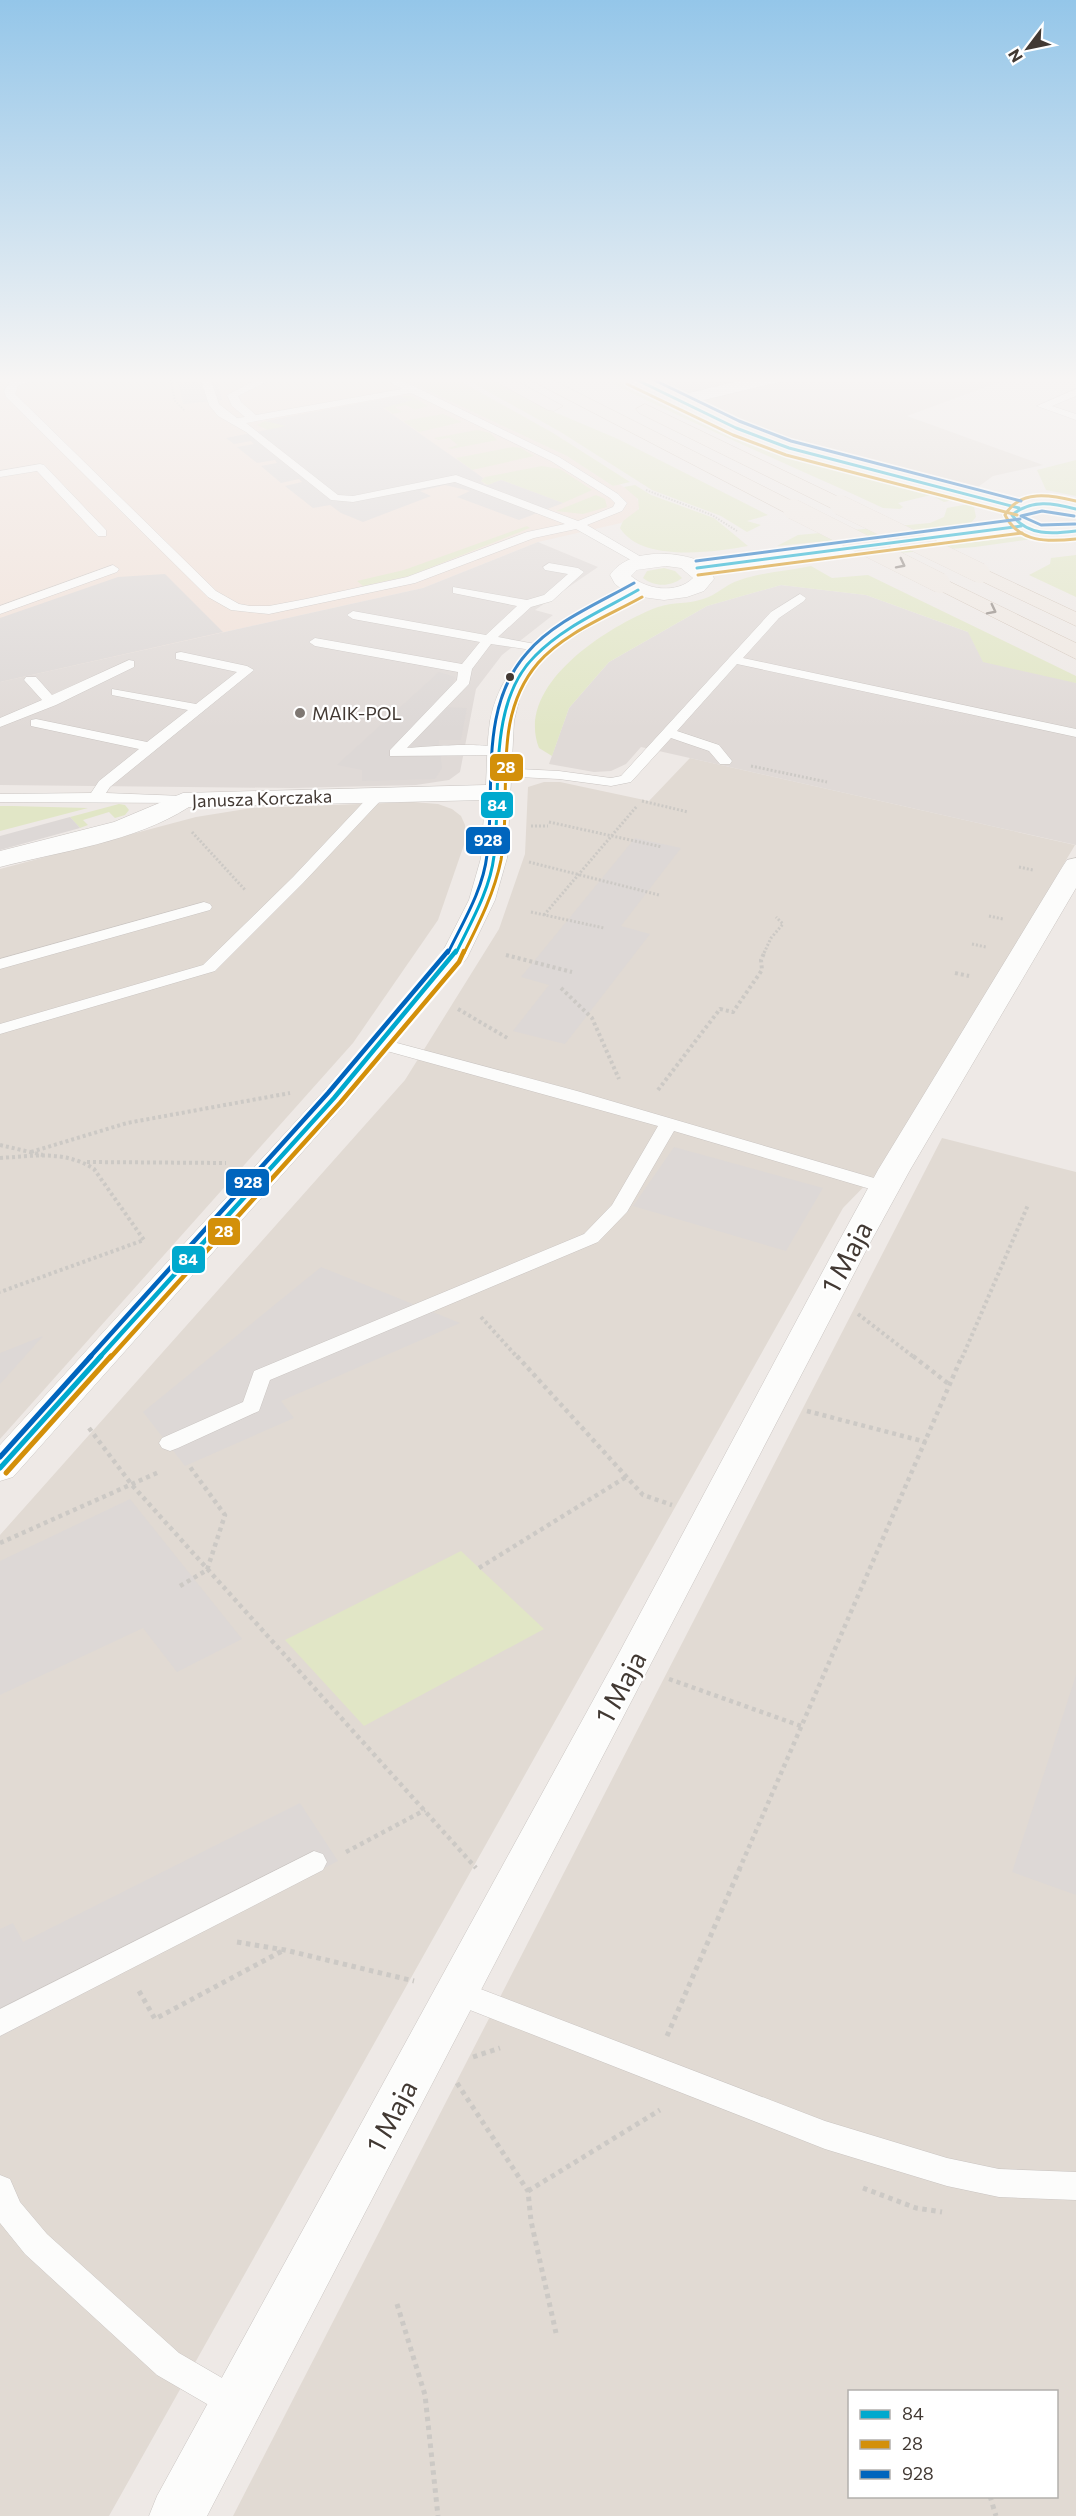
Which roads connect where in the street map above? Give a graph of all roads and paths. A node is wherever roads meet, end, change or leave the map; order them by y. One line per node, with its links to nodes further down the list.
1 (66, 494): 14 (lane)
2 (111, 494): 12 (lane)
3 (333, 494): 4 (lane)
4 (369, 494)
5 (499, 494): 12 (lane)
6 (610, 494): 12 (lane)
7 (764, 494): 29 (main road, one-way to 29, bridge)
8 (820, 494): 25 (main road, bridge)
9 (943, 494): 11 (street)
10 (1076, 510): 11 (street)
11 (1020, 517): 13 (street); 17 (street)
12 (578, 525): 15 (lane)
13 (1076, 531)
14 (102, 533)
15 (642, 561): 17 (street); 20 (street)
16 (549, 567): 22 (lane)
17 (697, 568): 20 (street)
18 (113, 569): 23 (lane)
19 (457, 590): 22 (lane)
20 (638, 590): 28 (street)
21 (800, 598): 31 (lane)
22 (527, 604): 26 (lane)
23 (0, 610)
24 (353, 615): 26 (lane)
25 (1076, 620)
26 (487, 640): 28 (lane); 33 (lane)
27 (315, 642): 33 (lane)
28 (541, 649): 44 (street)
29 (1076, 652)
30 (181, 656): 37 (lane)
31 (735, 660): 40 (lane); 41 (lane)
32 (129, 664): 36 (lane)
33 (465, 669): 44 (lane)
34 (31, 680): 36 (lane)
35 (117, 692): 37 (lane)
36 (51, 702): 38 (lane)
37 (197, 708): 42 (lane)
38 (0, 723)
39 (36, 723): 42 (lane)
40 (668, 733): 43 (lane); 44 (lane)
41 (1076, 733)
42 (149, 747): 47 (lane)
43 (725, 761): 45 (path)
44 (499, 772): 46 (street, Janusza Korczaka); 75 (street)
45 (827, 782)
46 (378, 795): 49 (street, Janusza Korczaka); 73 (lane)
47 (96, 797): 48 (lane); 49 (lane)
48 (0, 798)
49 (183, 800): 58 (street, Janusza Korczaka)
50 (642, 801): 55 (path)
51 (531, 817): 52 (path)
52 (531, 826): 54 (path); 55 (path)
53 (194, 835): 61 (path)
54 (530, 836)
55 (610, 836): 56 (path); 60 (path)
56 (662, 848)
57 (530, 854): 60 (path)
58 (0, 859)
59 (1076, 866): 85 (street, 1 Maja)
60 (577, 874): 62 (path); 65 (path)
61 (243, 888)
62 (659, 895)
63 (204, 907): 69 (lane)
64 (531, 912): 65 (path)
65 (544, 915): 67 (path)
66 (776, 917): 77 (path)
67 (604, 928)
68 (506, 955): 70 (path)
69 (0, 964)
70 (572, 972)
71 (561, 988): 77 (path)
72 (458, 1009): 74 (path)
73 (0, 1029)
74 (509, 1039)
75 (382, 1044): 77 (lane); 96 (street)
76 (300, 1092): 80 (path)
77 (639, 1115): 78 (lane)
78 (668, 1125): 85 (lane); 89 (lane)
79 (0, 1145): 80 (path)
80 (31, 1152): 81 (path)
81 (49, 1156): 82 (path); 83 (path)
82 (0, 1158)
83 (86, 1162): 84 (path); 88 (path)
84 (232, 1163)
85 (884, 1187): 87 (street, 1 Maja)
86 (1028, 1205): 90 (path)
87 (828, 1291): 90 (path); 91 (street, 1 Maja)
88 (0, 1292)
89 (460, 1292): 94 (lane); 98 (path)
90 (950, 1385): 93 (path)
91 (771, 1402): 93 (path); 100 (street, 1 Maja)
92 (86, 1425): 99 (path)
93 (926, 1442): 106 (path)
94 (170, 1443)
95 (184, 1460): 103 (path)
96 (0, 1468)
97 (165, 1469): 99 (path)
98 (626, 1477): 100 (path); 102 (path)
99 (132, 1485): 101 (path); 103 (path)
100 (710, 1518): 105 (street, 1 Maja)
101 (0, 1543)
102 (479, 1568)
103 (207, 1570): 104 (path); 107 (path)
104 (180, 1586)
105 (632, 1666): 106 (path); 113 (street, 1 Maja)
106 (801, 1726): 116 (path)
107 (425, 1810): 108 (path); 109 (path)
108 (442, 1829)
109 (314, 1862): 110 (lane)
110 (177, 1933): 111 (path); 112 (lane)
111 (285, 1950): 112 (path); 113 (path)
112 (122, 1961): 114 (lane)
113 (457, 1992): 116 (lane); 117 (street, 1 Maja)
114 (0, 2023)
115 (506, 2046): 117 (path)
116 (653, 2067): 120 (lane)
117 (432, 2071): 122 (path); 126 (street, 1 Maja)
118 (652, 2101): 122 (path)
119 (854, 2185): 123 (path)
120 (1076, 2186)
121 (0, 2189): 126 (lane)
122 (528, 2191): 125 (path)
123 (952, 2213)
124 (397, 2304): 129 (path)
125 (556, 2333)
126 (237, 2404): 128 (street, 1 Maja)
127 (991, 2498): 130 (path)
128 (177, 2516)
129 (438, 2516)
130 (996, 2516)

